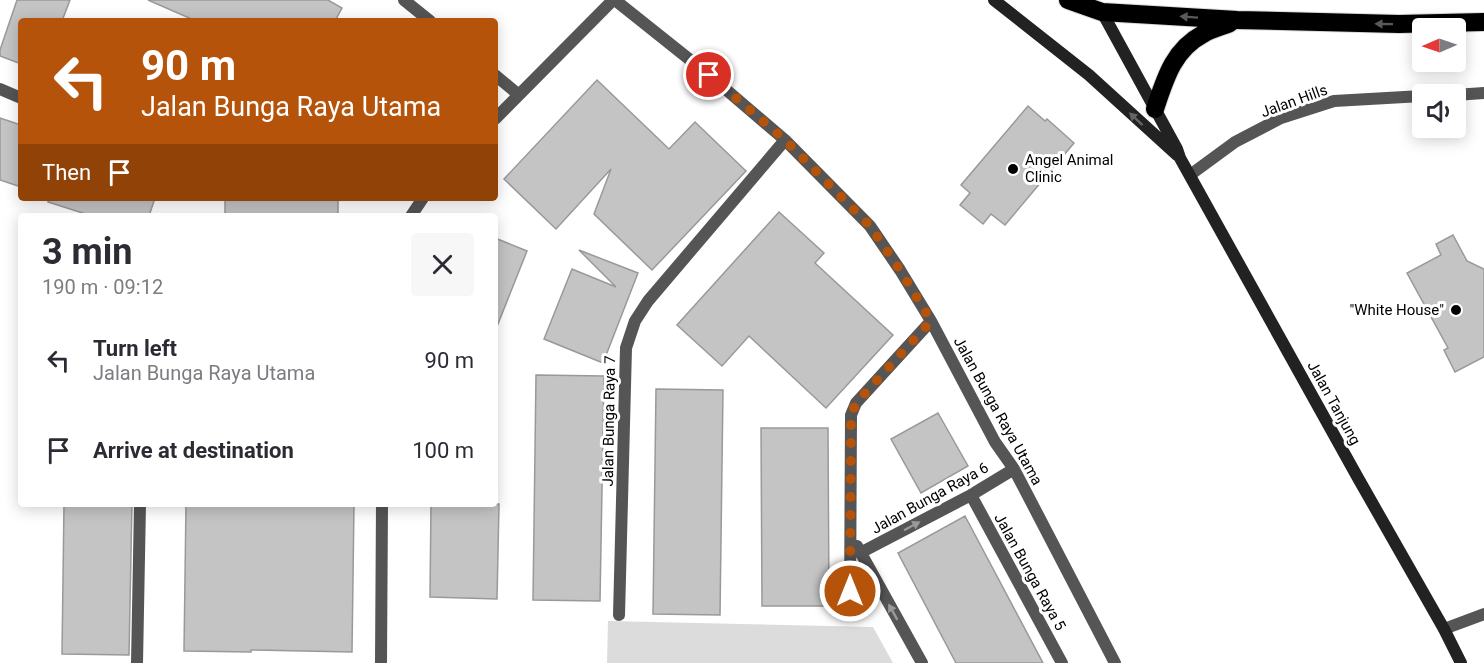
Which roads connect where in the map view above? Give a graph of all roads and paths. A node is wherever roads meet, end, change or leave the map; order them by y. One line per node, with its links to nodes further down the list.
1 (404, 0): 6 (street)
2 (614, 0): 13 (street, Jalan Bunga Raya Utama); 18 (street, Jalan Bunga Raya Utama)
3 (994, 0): 19 (street, Jalan Tanjung, one-way to 3)
4 (1068, 0): 5 (highway)
5 (1096, 6): 7 (highway, one-way to 5); 16 (street, Jalan Tanjung)
6 (426, 18)
7 (1237, 21): 8 (highway, one-way to 7); 16 (highway)
8 (1484, 22)
9 (498, 78): 13 (street)
10 (0, 89): 14 (street)
11 (1484, 93): 12 (street)
12 (1466, 94)
13 (519, 95): 17 (street, Jalan Bunga Raya Utama)
14 (18, 97)
15 (1412, 97): 20 (street, Jalan Hills)
16 (1155, 109): 19 (street, Jalan Tanjung)
17 (498, 115)
18 (785, 140): 21 (street, Jalan Bunga Raya Utama); 30 (street, Jalan Bunga Raya 7)
19 (1180, 158): 20 (street, Jalan Tanjung)
20 (1190, 174): 31 (street, Jalan Tanjung)
21 (931, 321): 22 (street, Jalan Bunga Raya Utama); 26 (street, Jalan Bunga Raya 6)
22 (1014, 469): 23 (street, Jalan Bunga Raya 6); 36 (street, Jalan Bunga Raya Utama)
23 (971, 495): 27 (street, Jalan Bunga Raya 6, one-way to 23); 35 (street, Jalan Bunga Raya 5)
24 (140, 507): 32 (street)
25 (382, 507): 33 (street)
26 (850, 532): 27 (street); 28 (street, Jalan Bunga Raya 6)
27 (860, 553): 34 (street, one-way to 27)
28 (850, 611)
29 (1484, 614): 31 (street)
30 (619, 615)
31 (1444, 629): 37 (street, Jalan Tanjung)
32 (137, 663)
33 (381, 663)
34 (922, 663)
35 (1062, 663)
36 (1115, 663)
37 (1461, 663)

